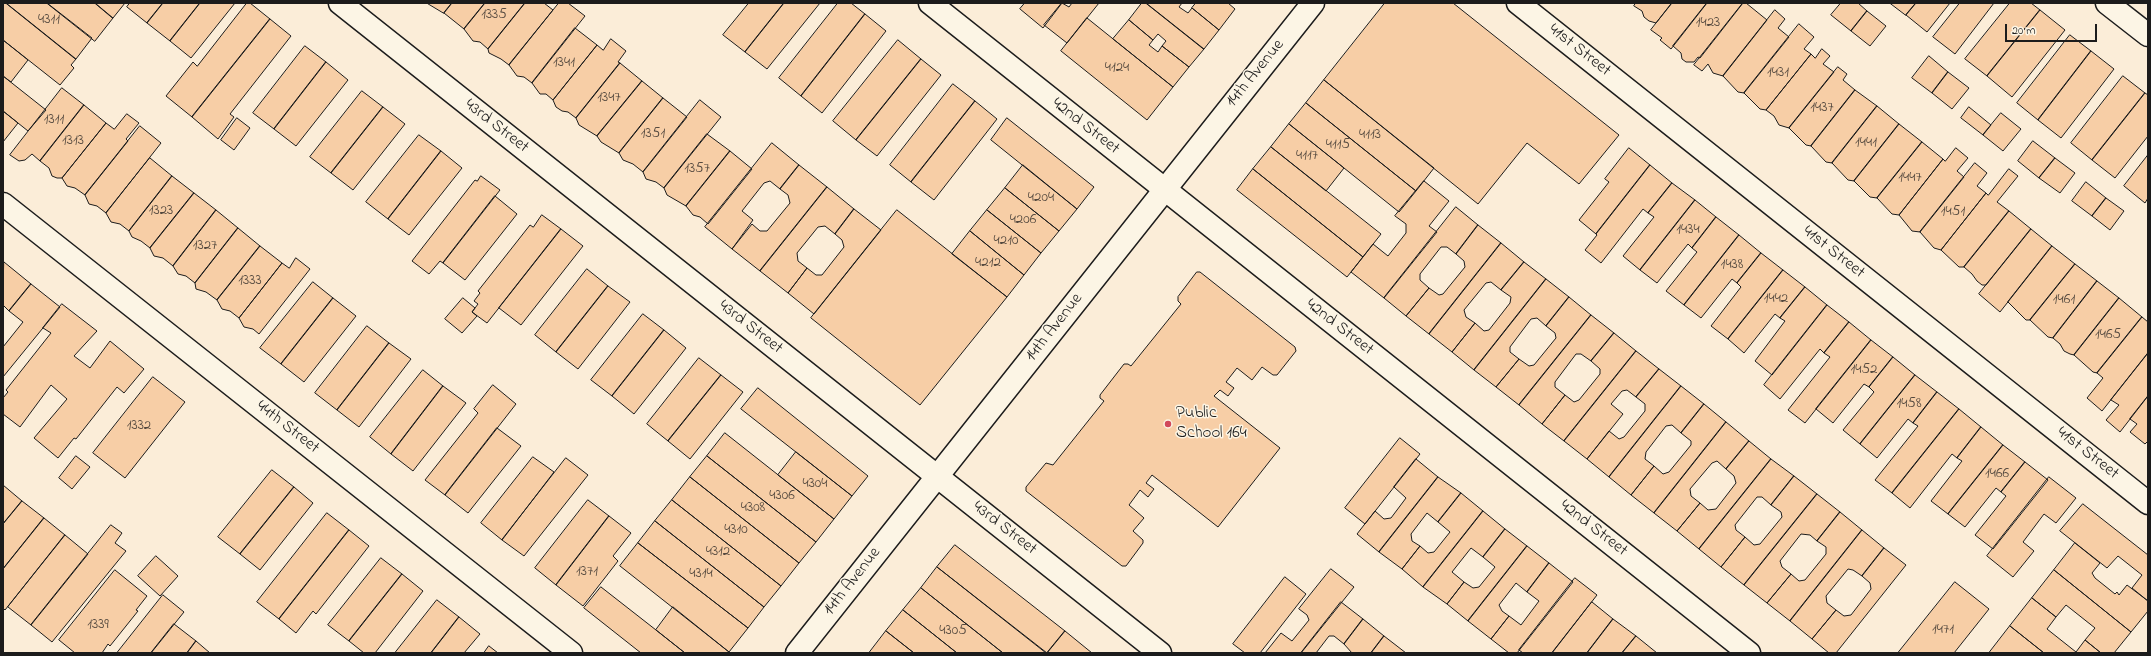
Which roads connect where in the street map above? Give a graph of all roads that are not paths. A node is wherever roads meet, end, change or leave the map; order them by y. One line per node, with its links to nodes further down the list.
1 (340, 3): 9 (street, 43rd Street)
2 (930, 3): 7 (street, 42nd Street)
3 (1313, 3): 7 (street, 14th Avenue)
4 (1518, 3): 10 (street, 41st Street)
5 (2108, 3): 6 (street)
6 (2148, 35)
7 (1164, 189): 9 (street, 14th Avenue); 14 (street, 42nd Street)
8 (3, 204): 11 (street, 44th Street)
9 (937, 476): 12 (street, 14th Avenue); 13 (street, 43rd Street)
10 (2148, 502)
11 (571, 653)
12 (797, 653)
13 (1160, 653)
14 (1749, 653)

